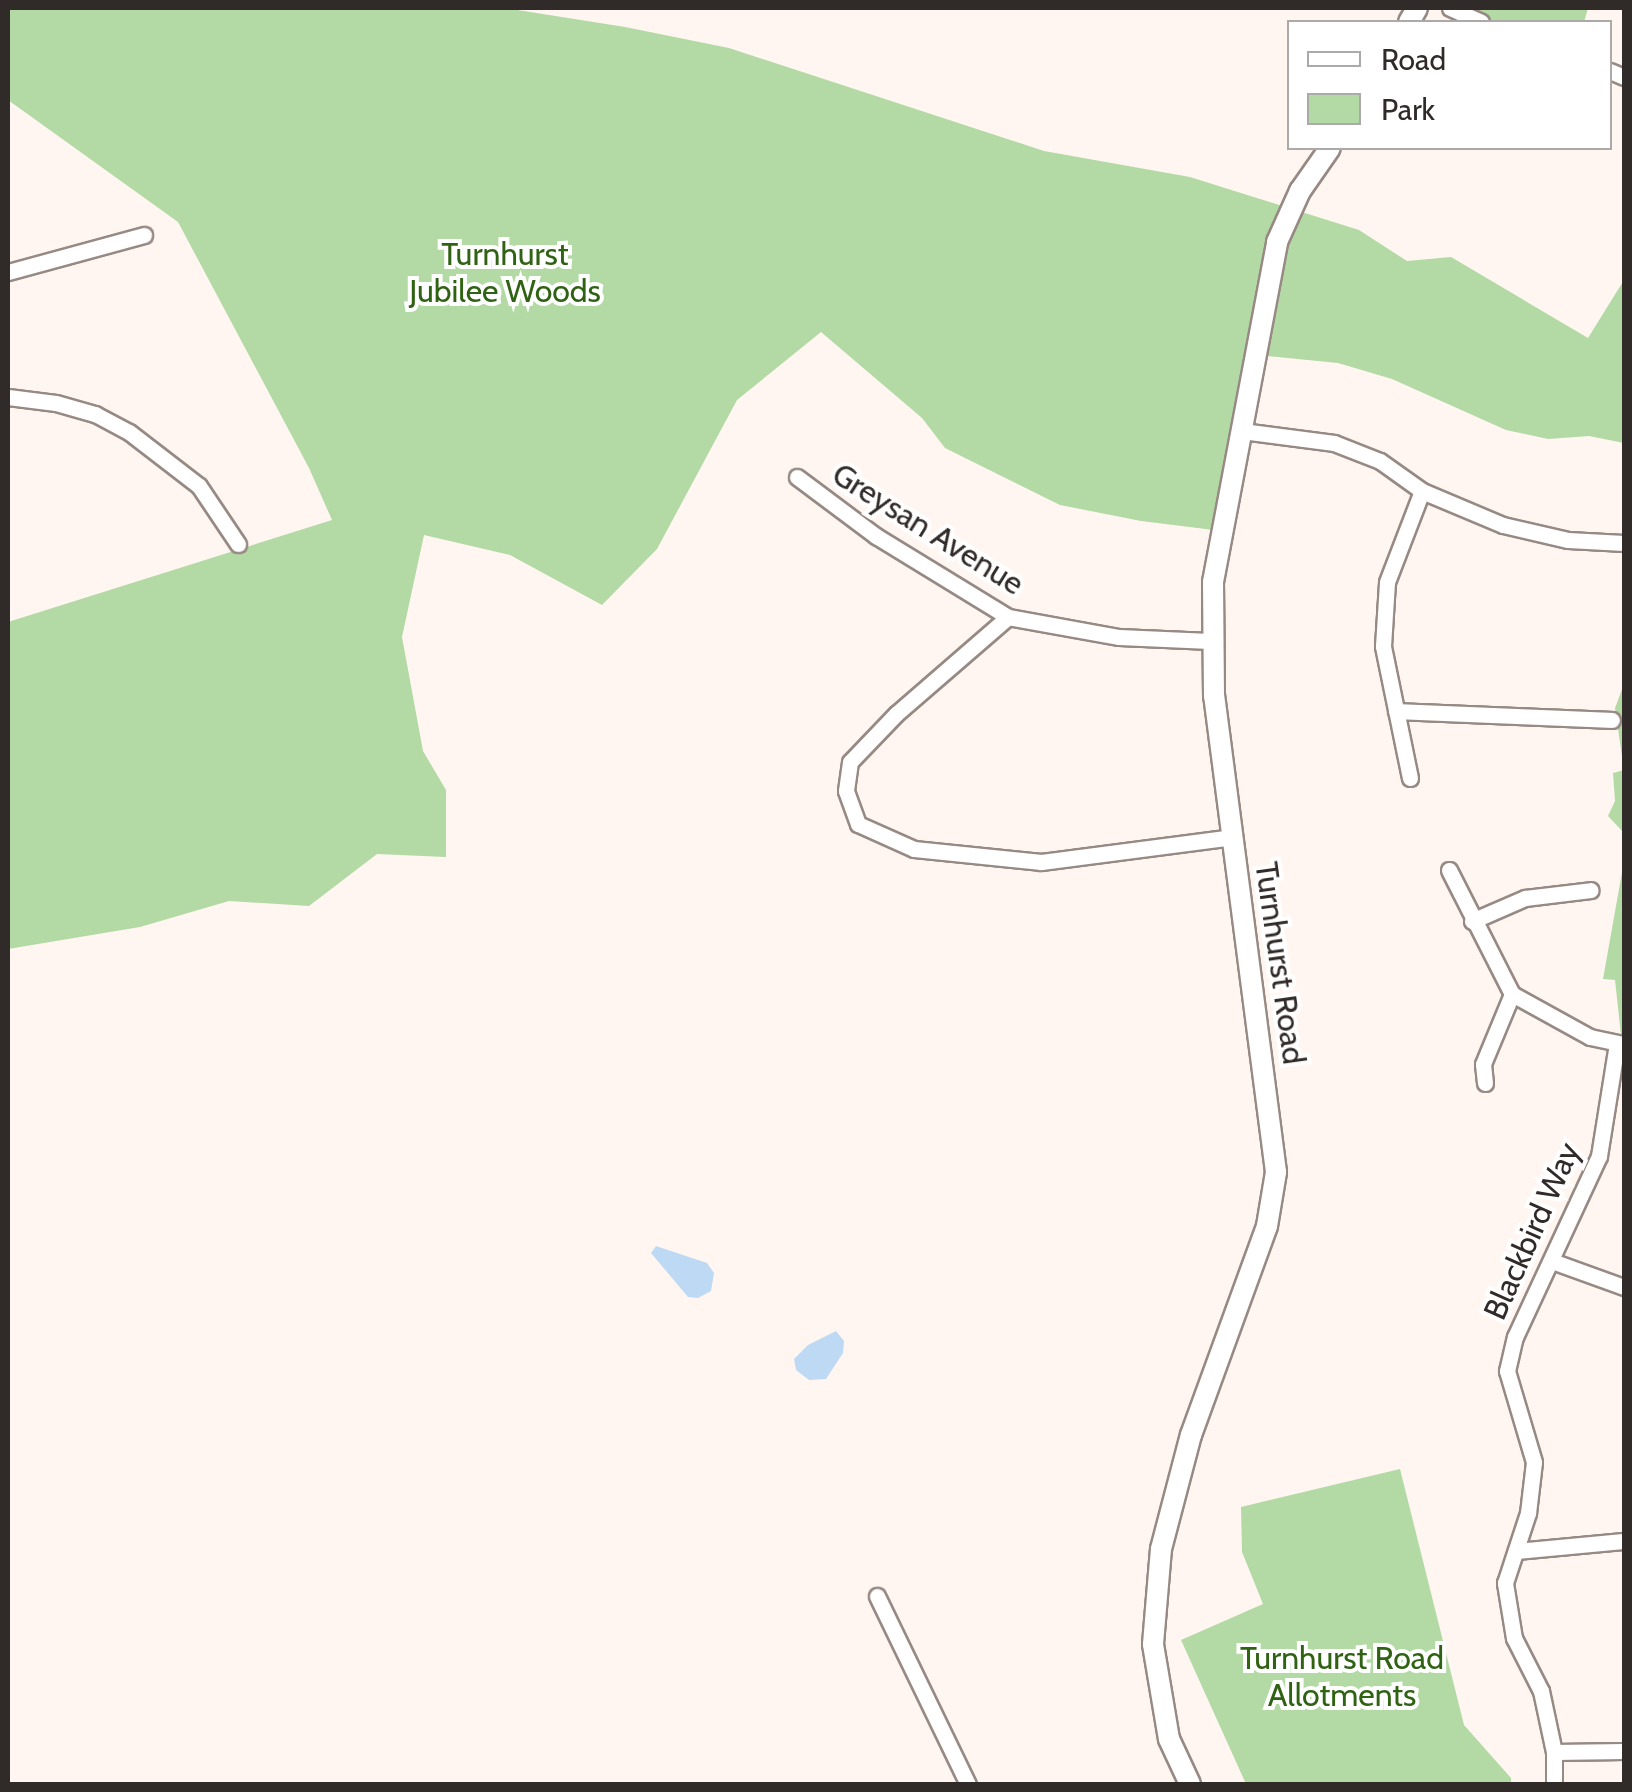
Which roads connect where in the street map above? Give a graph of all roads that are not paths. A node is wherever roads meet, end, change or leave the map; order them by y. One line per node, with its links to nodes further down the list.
1 (1450, 8): 2 (street)
2 (1477, 20)
3 (1329, 150): 9 (street, Turnhurst Road)
4 (144, 235): 5 (street)
5 (118, 242): 6 (street); 7 (street)
6 (123, 262)
7 (8, 272)
8 (8, 397): 13 (street)
9 (1242, 432): 11 (street); 15 (street, Turnhurst Road)
10 (797, 477): 14 (street, Greysan Avenue)
11 (1422, 491): 12 (street); 16 (street)
12 (1624, 543)
13 (238, 544)
14 (1008, 617): 15 (street, Greysan Avenue); 19 (street)
15 (1210, 641): 19 (street, Turnhurst Road)
16 (1396, 711): 17 (street); 18 (street)
17 (1612, 720)
18 (1410, 778)
19 (1232, 837): 36 (street, Turnhurst Road)
20 (1449, 870): 22 (street)
21 (1590, 890): 22 (street)
22 (1472, 921): 23 (street)
23 (1512, 994): 24 (street); 26 (street)
24 (1621, 1044): 28 (street, Blackbird Way)
25 (1464, 1064): 26 (street)
26 (1483, 1064): 27 (street)
27 (1485, 1082)
28 (1552, 1261): 29 (street); 31 (street, Blackbird Way)
29 (1624, 1288)
30 (1624, 1541): 31 (street)
31 (1516, 1551): 34 (street, Blackbird Way)
32 (877, 1596): 35 (street)
33 (1624, 1751): 34 (street)
34 (1554, 1752): 37 (street, Blackbird Way)
35 (968, 1784)
36 (1190, 1784)
37 (1554, 1784)

